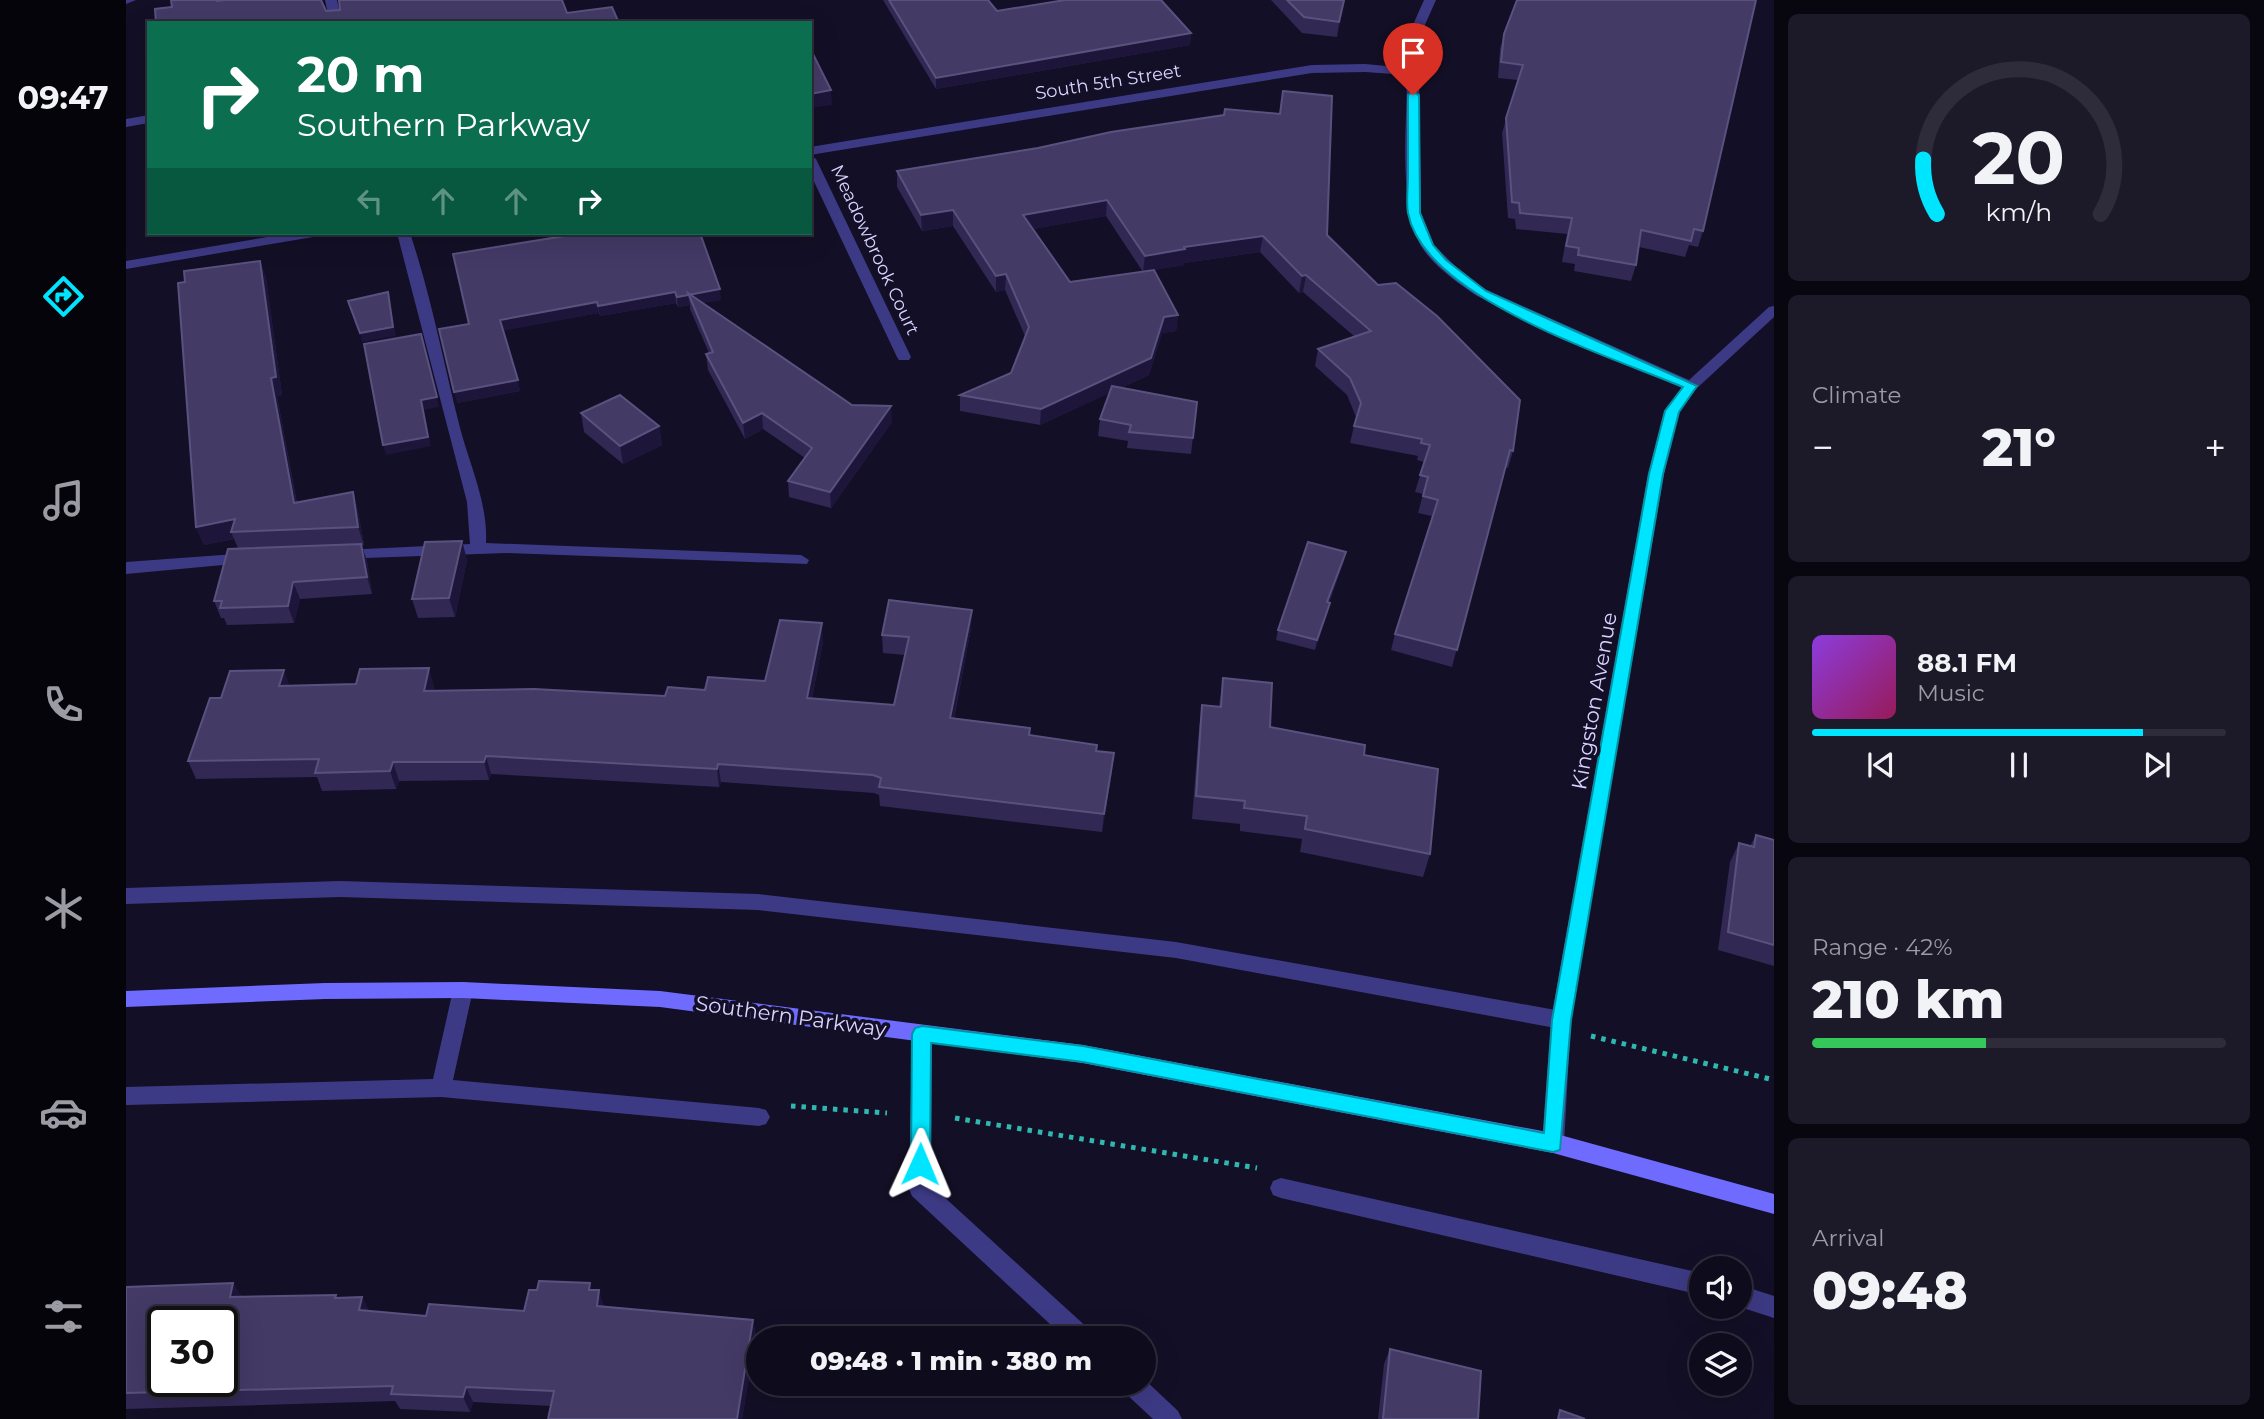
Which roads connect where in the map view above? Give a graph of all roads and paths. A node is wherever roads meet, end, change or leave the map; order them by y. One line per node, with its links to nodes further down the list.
1 (331, 0): 3 (street)
2 (1430, 0): 4 (street)
3 (336, 21)
4 (1413, 72): 7 (street, South 5th Street); 14 (street)
5 (147, 120): 6 (street)
6 (126, 123)
7 (812, 152)
8 (812, 163): 13 (street, Meadowbrook Court)
9 (301, 235): 11 (street)
10 (404, 235): 15 (street)
11 (126, 265)
12 (1774, 310): 14 (street, Kingston Avenue)
13 (904, 357)
14 (1691, 386): 23 (street, Kingston Avenue)
15 (478, 550): 16 (street); 18 (street)
16 (327, 556)
17 (262, 558): 19 (street)
18 (801, 560)
19 (126, 568)
20 (126, 896): 23 (street)
21 (463, 990): 22 (main road, Southern Parkway); 24 (main road, Southern Parkway); 26 (street)
22 (126, 999)
23 (1561, 1024): 25 (path); 30 (street, Kingston Avenue)
24 (922, 1034): 28 (street); 30 (main road, Southern Parkway)
25 (1774, 1080)
26 (441, 1088): 27 (street); 29 (street)
27 (126, 1096)
28 (921, 1115): 29 (path); 31 (path); 36 (street)
29 (759, 1117)
30 (1553, 1143): 32 (main road, Southern Parkway)
31 (1281, 1188): 33 (street)
32 (1774, 1204)
33 (1689, 1281)
34 (1752, 1300): 35 (street)
35 (1774, 1307)
36 (1069, 1326)
37 (1145, 1396): 38 (street)
38 (1170, 1419)

